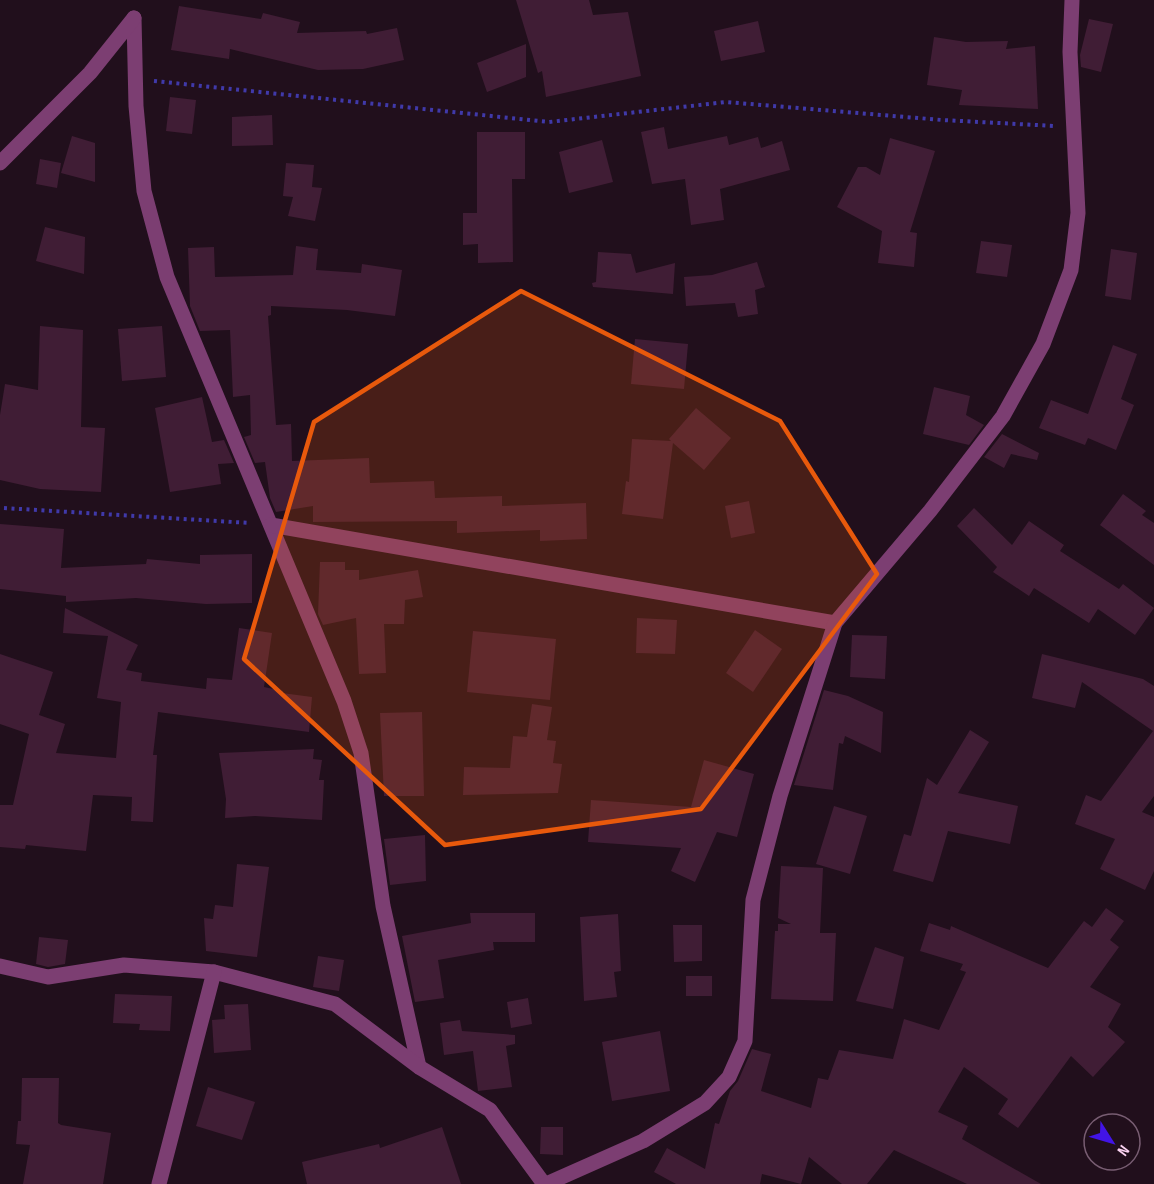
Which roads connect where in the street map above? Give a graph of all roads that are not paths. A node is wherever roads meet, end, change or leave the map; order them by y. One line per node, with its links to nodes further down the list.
1 (1072, 0): 4 (street)
2 (0, 163): 3 (street)
3 (271, 525): 4 (street); 7 (street)
4 (835, 623): 9 (street)
5 (0, 966): 6 (street)
6 (214, 972): 7 (street); 8 (street)
7 (419, 1067): 9 (street)
8 (159, 1184)
9 (545, 1184)

